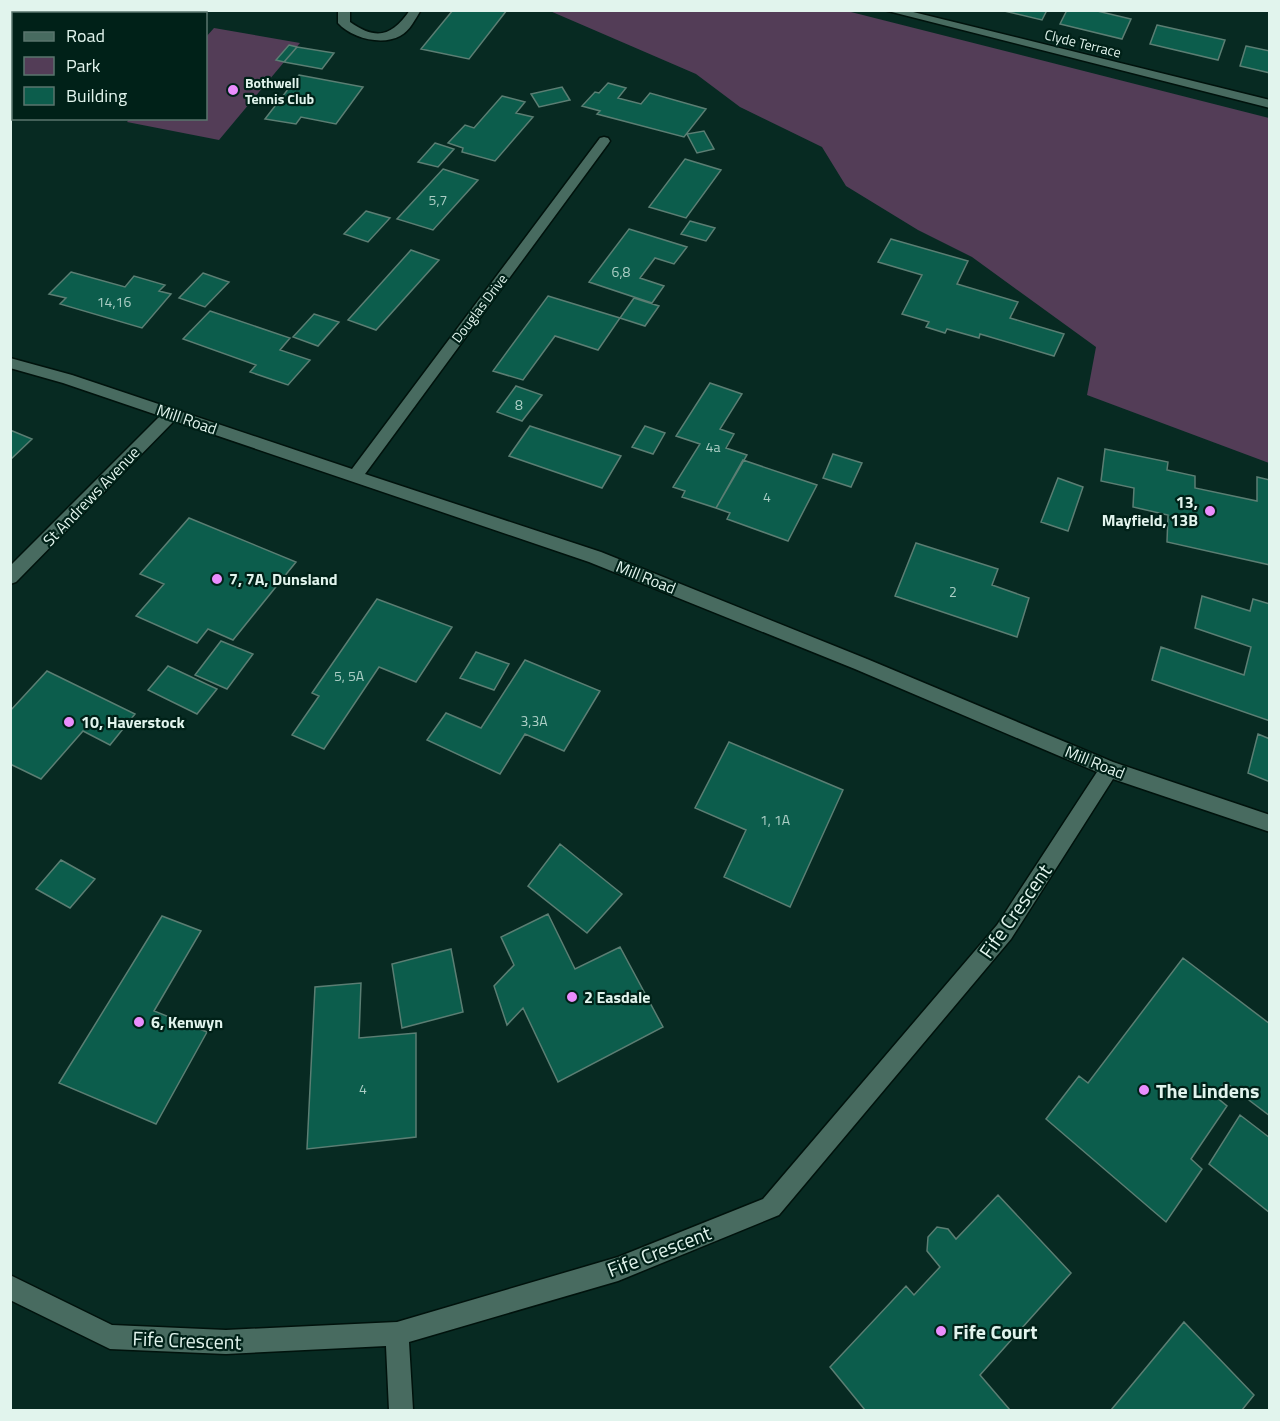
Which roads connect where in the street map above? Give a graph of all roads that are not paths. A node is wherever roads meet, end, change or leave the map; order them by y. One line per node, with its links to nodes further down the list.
1 (344, 10): 2 (street)
2 (416, 10)
3 (889, 10): 4 (street, Clyde Terrace)
4 (1269, 104)
5 (604, 141): 8 (street, Douglas Drive)
6 (10, 363): 7 (street, Mill Road)
7 (171, 414): 8 (street, Mill Road); 9 (street, St Andrews Avenue)
8 (355, 476): 10 (street, Mill Road)
9 (10, 577)
10 (1109, 769): 11 (street, Mill Road); 13 (street, Fife Crescent)
11 (1269, 824)
12 (10, 1287): 13 (street, Fife Crescent)
13 (397, 1334): 14 (street)
14 (401, 1410)

